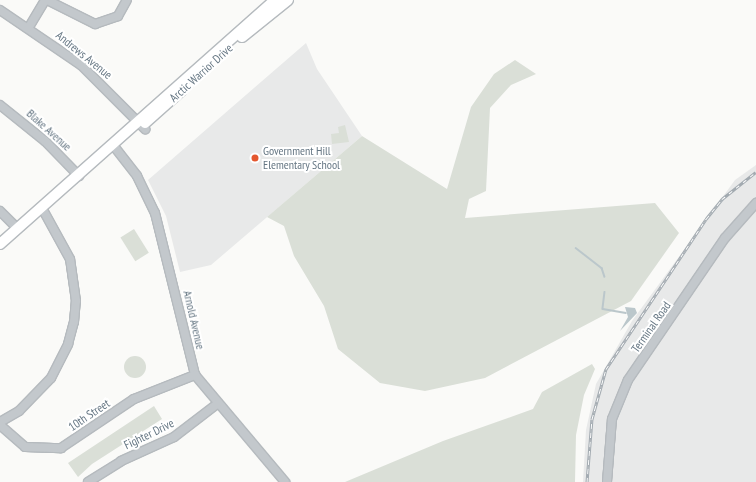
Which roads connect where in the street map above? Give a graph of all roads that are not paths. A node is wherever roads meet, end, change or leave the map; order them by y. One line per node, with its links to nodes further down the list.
1 (46, 0): 2 (street); 6 (street)
2 (127, 0)
3 (275, 0): 8 (main road, Arctic Warrior Drive)
4 (288, 0): 8 (main road, Arctic Warrior Drive)
5 (0, 10): 6 (street, Andrews Avenue)
6 (29, 27): 8 (street, Andrews Avenue)
7 (0, 105): 10 (street, Blake Avenue)
8 (142, 125): 9 (main road, Arctic Warrior Drive)
9 (114, 145): 10 (main road, Arctic Warrior Drive); 16 (street, Arnold Avenue)
10 (79, 176): 12 (main road, Arctic Warrior Drive)
11 (756, 203): 22 (street, Terminal Road)
12 (42, 208): 14 (main road, Arctic Warrior Drive); 18 (street)
13 (0, 211): 14 (street)
14 (18, 229): 15 (main road, Arctic Warrior Drive)
15 (0, 244)
16 (195, 375): 17 (street, Arnold Avenue); 19 (street, 10th Street)
17 (217, 404): 20 (street, Fighter Drive); 21 (street, Arnold Avenue)
18 (0, 422)
19 (0, 425)
20 (88, 482)
21 (285, 482)
22 (607, 482)

